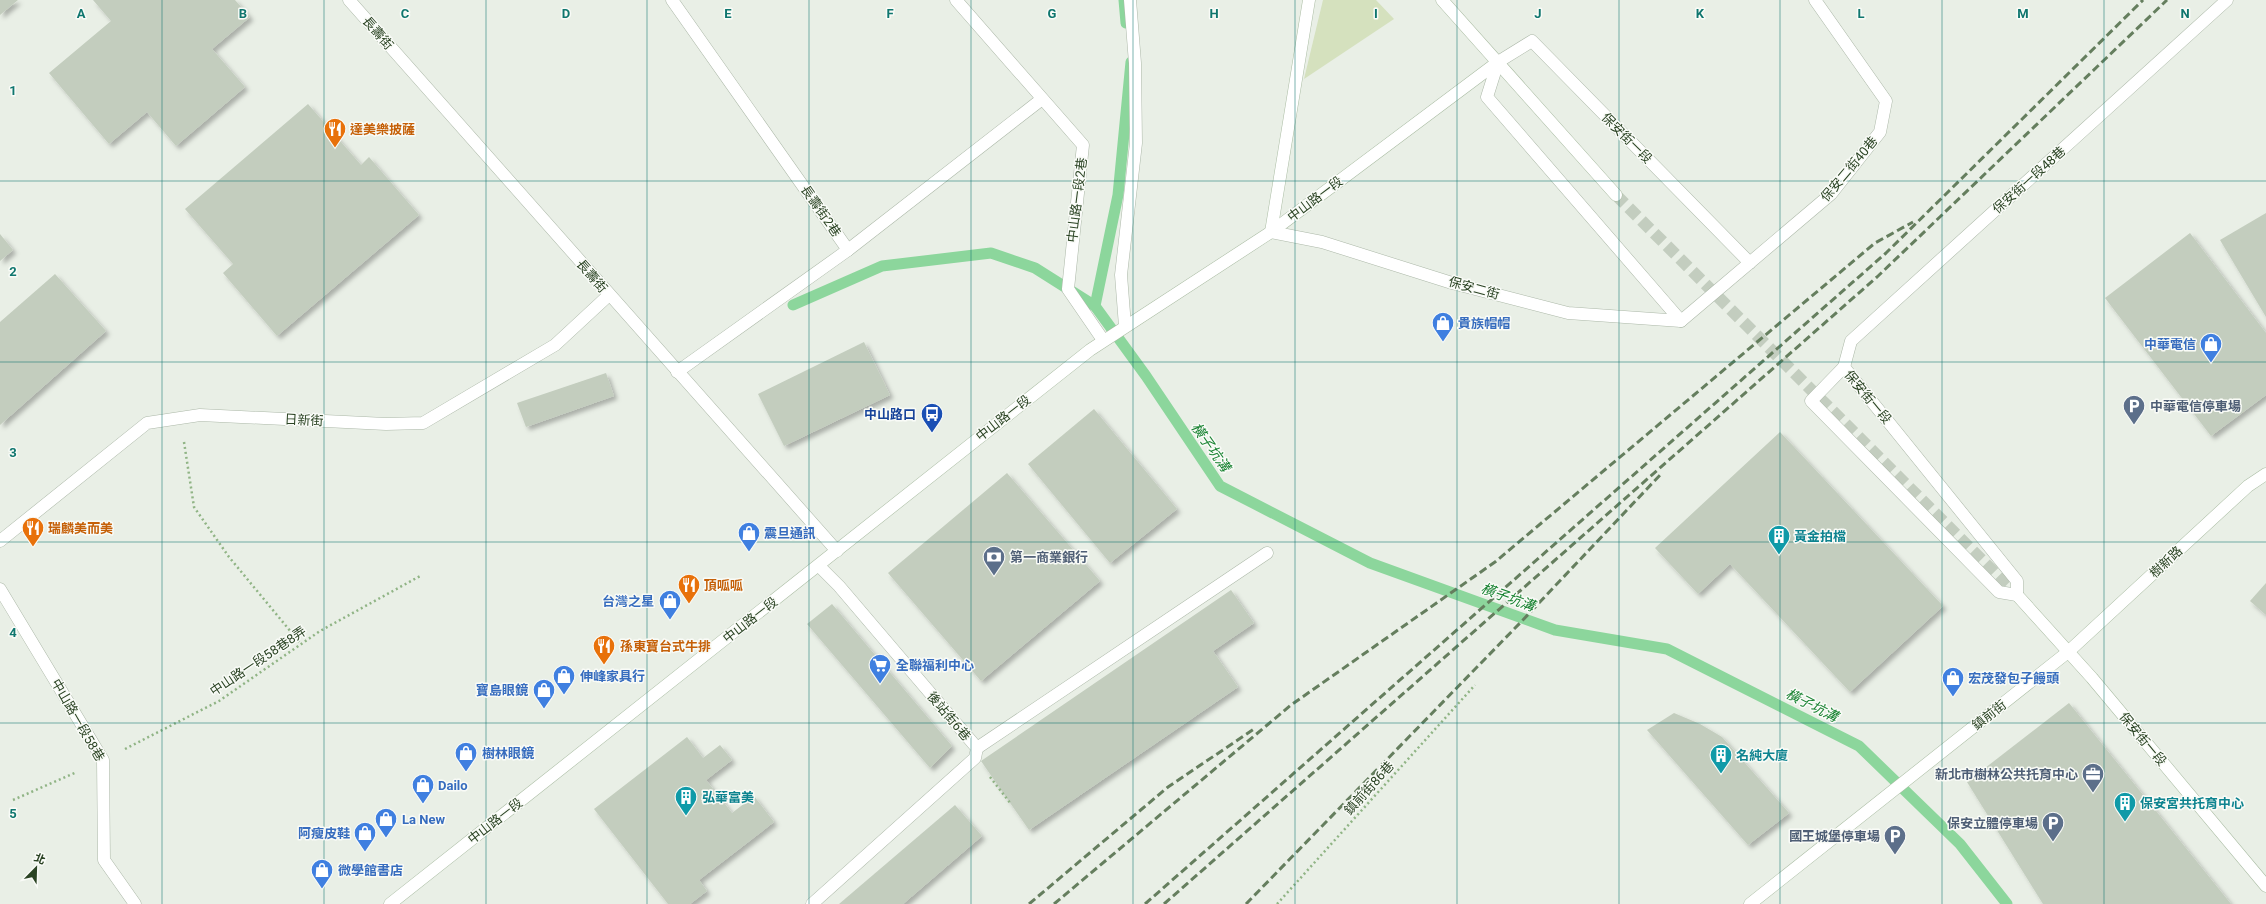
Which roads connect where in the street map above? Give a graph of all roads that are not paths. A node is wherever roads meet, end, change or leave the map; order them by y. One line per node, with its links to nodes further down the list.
1 (349, 0): 15 (street, 長壽街)
2 (672, 0): 13 (street, 長壽街2巷)
3 (956, 0): 10 (street, 中山路一段2巷)
4 (1130, 0): 17 (street)
5 (1309, 0): 12 (street)
6 (1442, 0): 9 (street)
7 (1815, 0): 14 (street, 保安二街40巷)
8 (2227, 0): 19 (street, 保安街一段48巷)
9 (1498, 62): 11 (street); 12 (street, 中山路一段); 14 (street, 保安街一段); 16 (street)
10 (1042, 99): 13 (street); 18 (street, 中山路一段2巷)
11 (1616, 195)
12 (1271, 232): 16 (street, 保安二街); 17 (street, 中山路一段)
13 (848, 250): 20 (street, 長壽街2巷)
14 (1750, 263): 16 (street, 保安二街40巷)
15 (609, 295): 20 (street, 長壽街); 22 (street, 日新街)
16 (1681, 321)
17 (1125, 326): 18 (street, 中山路一段)
18 (1103, 340): 23 (street, 中山路一段)
19 (1844, 367): 27 (street, 保安街一段); 27 (street, 保安街一段)
20 (677, 372): 23 (street, 長壽街)
21 (2266, 474): 28 (street, 樹新路)
22 (0, 541)
23 (836, 551): 25 (street, 中山路一段)
24 (1266, 553): 29 (street)
25 (819, 566): 29 (street, 後站街6巷); 32 (street, 中山路一段)
26 (0, 589): 31 (street, 中山路一段58巷)
27 (2017, 595): 28 (street, 保安街一段)
28 (2068, 652): 30 (street, 保安街一段); 34 (street, 鎮前街)
29 (976, 753): 33 (street, 後站街6巷)
30 (2266, 886)
31 (135, 904)
32 (390, 904)
33 (812, 904)
34 (1750, 904)

